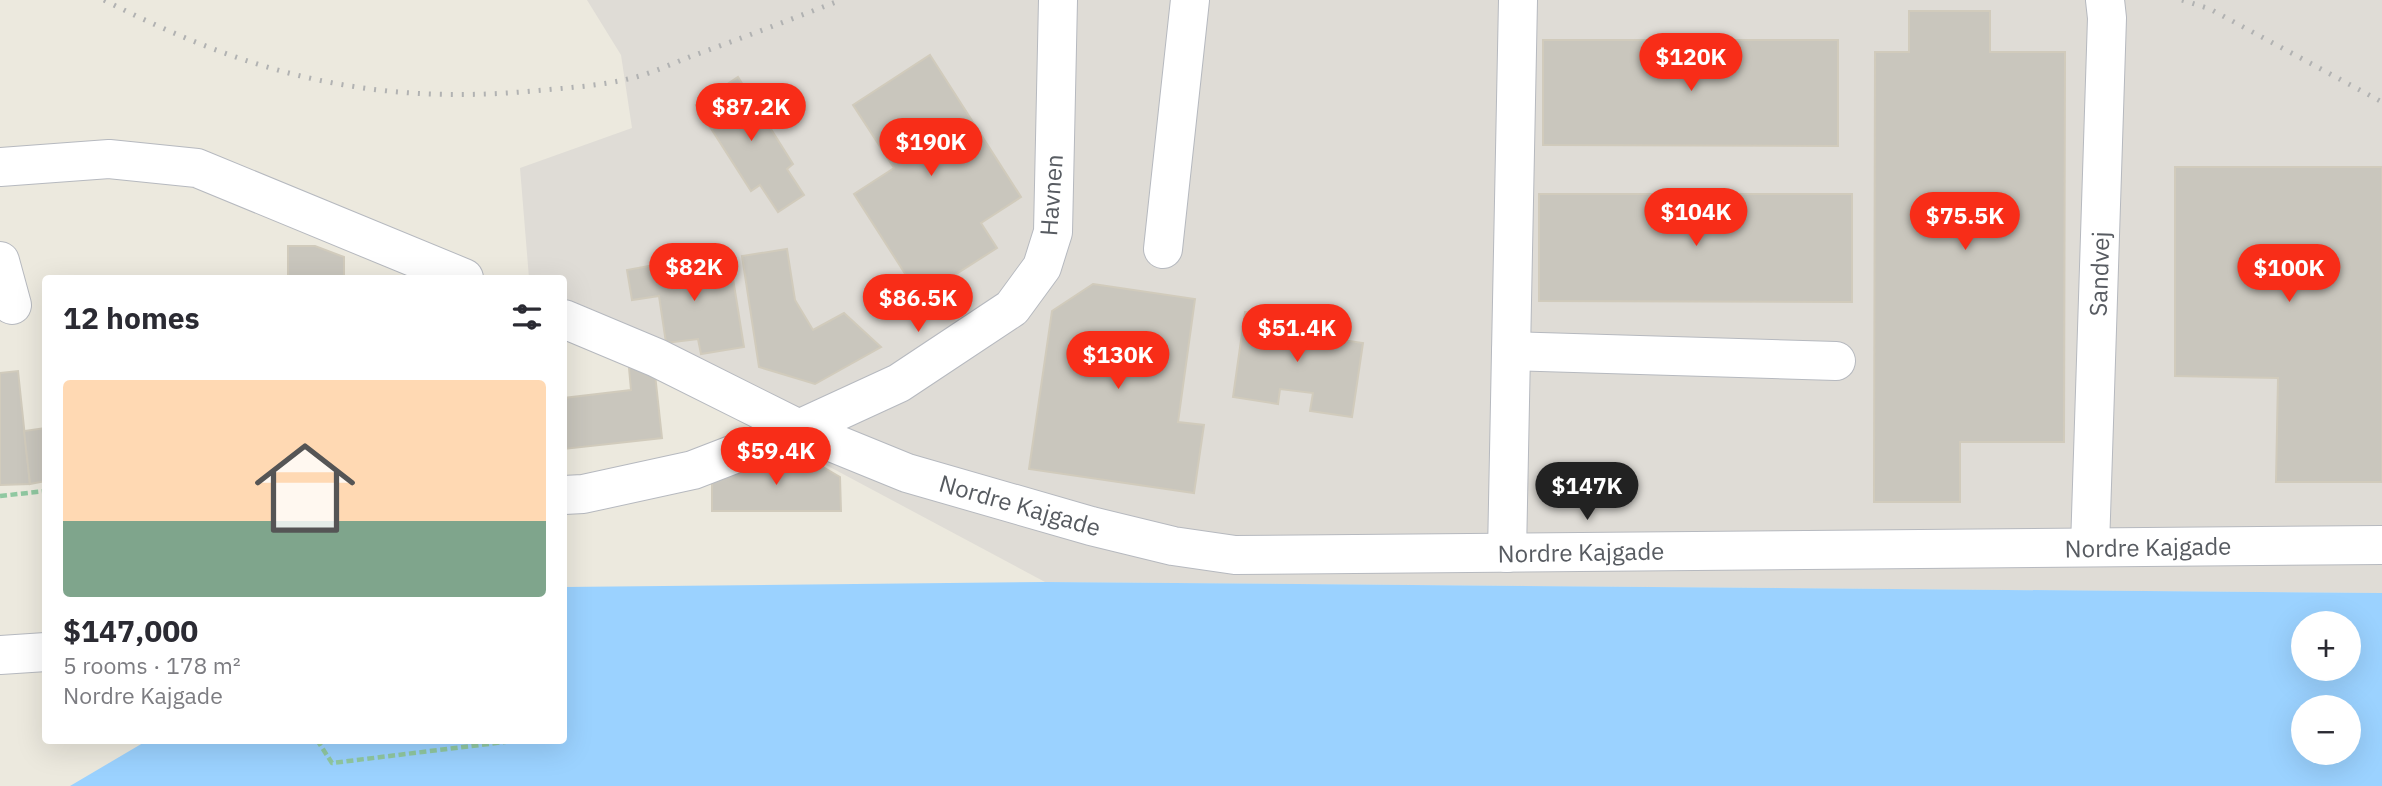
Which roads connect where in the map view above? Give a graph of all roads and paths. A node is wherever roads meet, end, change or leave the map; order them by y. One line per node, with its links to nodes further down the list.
1 (1058, 0): 13 (street, Havnen)
2 (1190, 0): 6 (street)
3 (1518, 0): 11 (street)
4 (2105, 0): 18 (street, Sandvej)
5 (0, 167): 8 (street)
6 (1163, 249)
7 (0, 261): 9 (street)
8 (457, 275)
9 (12, 305)
10 (567, 320): 13 (street, Nordre Kajgade)
11 (1511, 351): 12 (street); 19 (street)
12 (1836, 361)
13 (799, 429): 15 (street, Havnen); 19 (street, Nordre Kajgade)
14 (42, 491): 16 (path)
15 (567, 495)
16 (0, 496)
17 (2382, 545): 18 (street, Nordre Kajgade)
18 (2090, 547): 19 (street, Nordre Kajgade)
19 (1507, 553)
20 (42, 652): 21 (street)
21 (0, 655)
22 (320, 744): 23 (path)
23 (488, 744)

